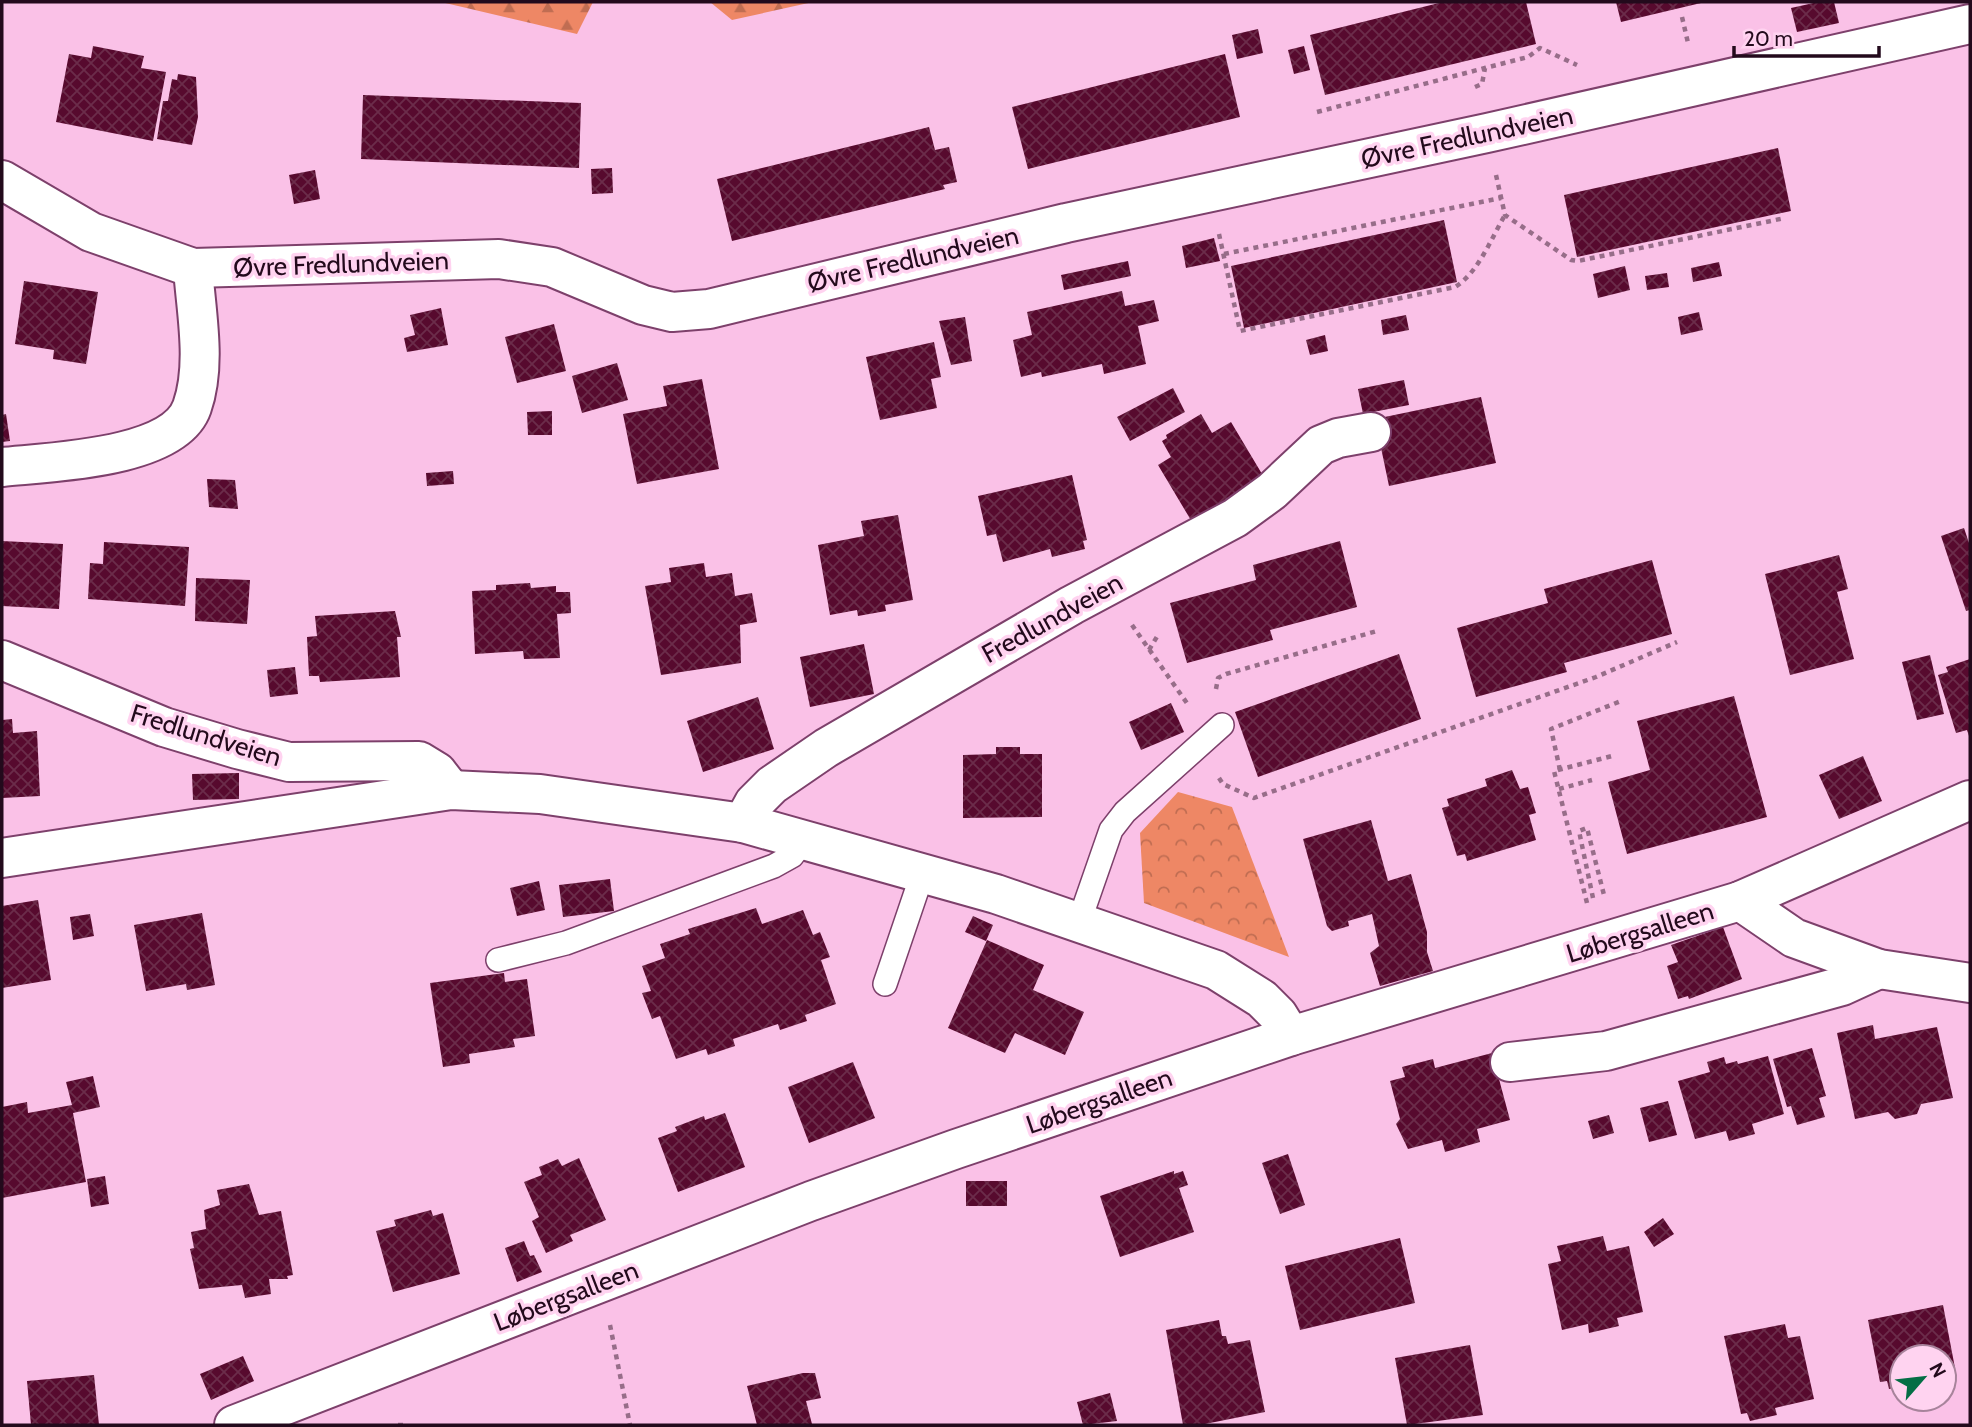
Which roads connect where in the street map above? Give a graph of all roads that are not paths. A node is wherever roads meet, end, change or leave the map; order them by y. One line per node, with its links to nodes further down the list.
1 (1970, 24): 3 (street, Øvre Fredlundveien)
2 (2, 180): 3 (street, Øvre Fredlundveien)
3 (193, 268): 5 (street)
4 (1371, 432): 10 (street, Fredlundveien)
5 (2, 467)
6 (2, 660): 8 (street, Fredlundveien)
7 (1211, 735): 15 (lane)
8 (451, 790): 10 (street); 12 (street)
9 (1970, 800): 14 (street, Løbergsalleen)
10 (743, 823): 11 (street)
11 (804, 840): 13 (street); 16 (lane)
12 (2, 858)
13 (923, 872): 15 (street); 19 (lane)
14 (1740, 901): 17 (street); 20 (street, Løbergsalleen)
15 (1079, 922): 20 (street)
16 (498, 960)
17 (1879, 969): 18 (street); 21 (street)
18 (1970, 983)
19 (885, 984)
20 (1291, 1036): 22 (street, Løbergsalleen)
21 (1510, 1062)
22 (234, 1425)

